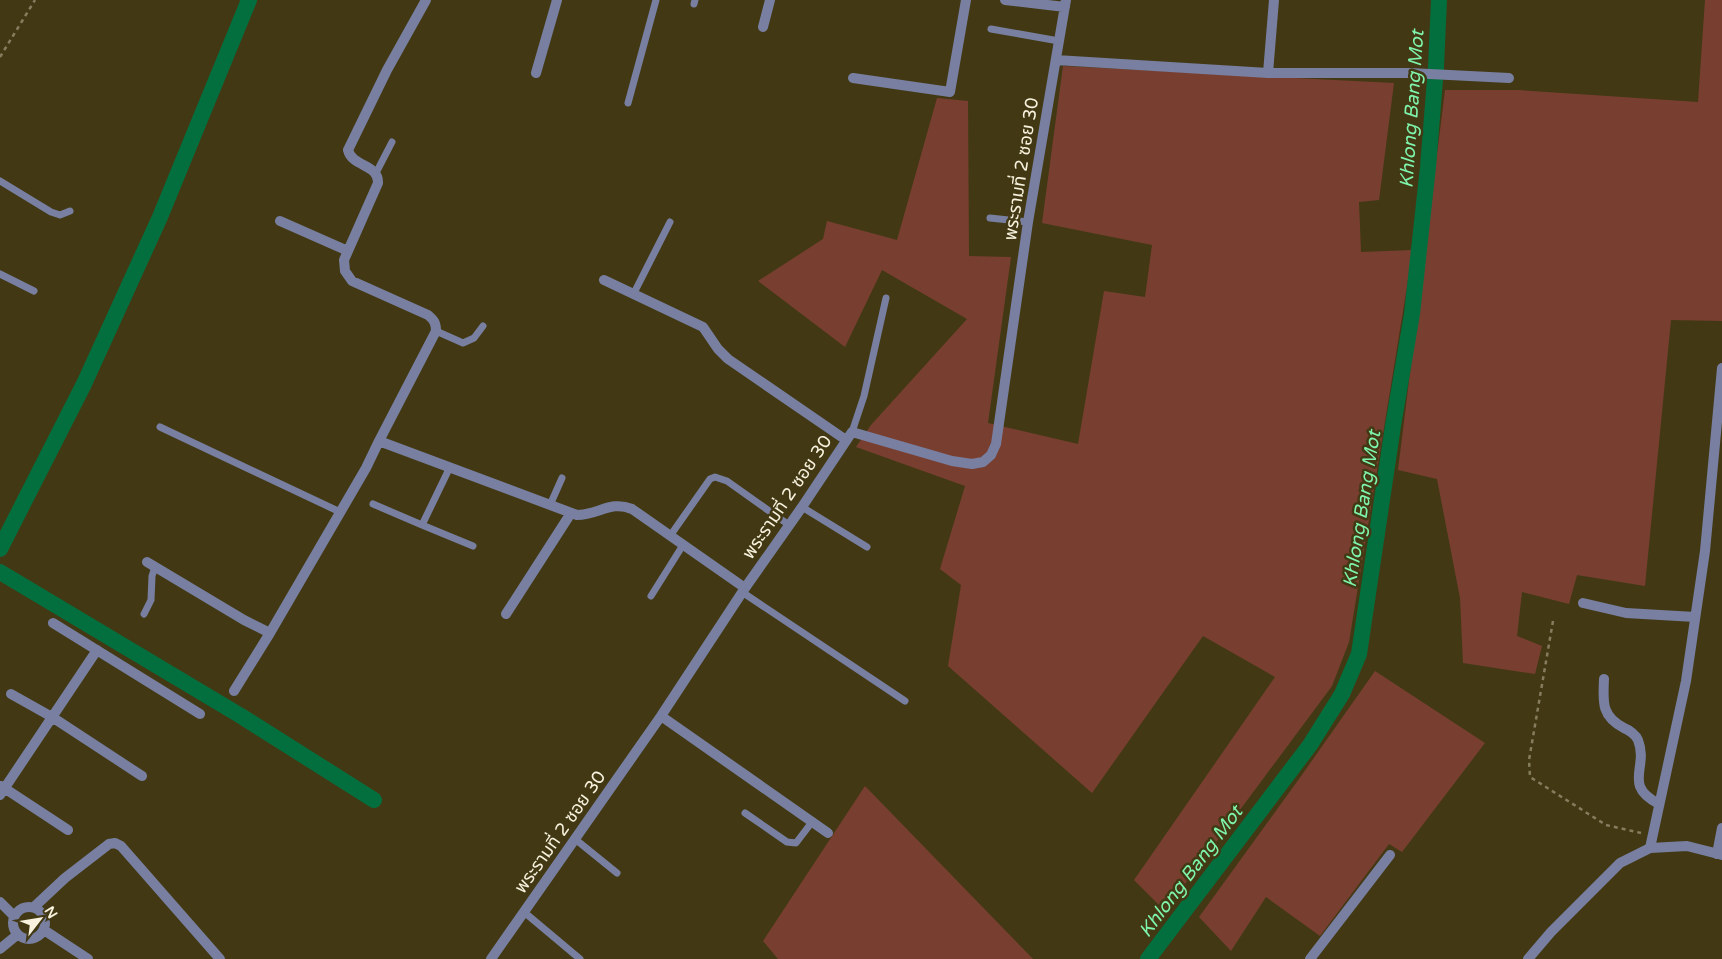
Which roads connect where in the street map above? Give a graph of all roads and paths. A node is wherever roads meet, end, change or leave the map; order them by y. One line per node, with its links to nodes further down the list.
1 (35, 0): 13 (path)
2 (426, 0): 21 (street)
3 (557, 0): 15 (street)
4 (656, 0): 19 (lane)
5 (770, 0): 10 (street)
6 (966, 0): 17 (street)
7 (1005, 0): 9 (street)
8 (1274, 0): 16 (street)
9 (1065, 4): 12 (street, พระรามที่ 2 ซอย 30)
10 (763, 26)
11 (991, 29): 12 (lane)
12 (1059, 41): 14 (street, พระรามที่ 2 ซอย 30)
13 (0, 57)
14 (1056, 60): 16 (street); 27 (street, พระรามที่ 2 ซอย 30)
15 (536, 73)
16 (1268, 73): 18 (street)
17 (853, 78)
18 (1509, 78)
19 (628, 103)
20 (392, 142): 21 (lane)
21 (376, 173): 28 (street)
22 (0, 181): 23 (lane)
23 (70, 211)
24 (990, 218): 27 (lane)
25 (280, 221): 28 (street)
26 (670, 222): 32 (lane)
27 (1028, 222): 38 (street, พระรามที่ 2 ซอย 30)
28 (348, 251): 35 (street)
29 (0, 274): 31 (lane)
30 (604, 280): 32 (street)
31 (34, 292)
32 (634, 293): 38 (street)
33 (886, 298): 38 (lane)
34 (483, 326): 35 (lane)
35 (436, 331): 39 (street)
36 (1722, 368): 59 (street)
37 (160, 427): 45 (lane)
38 (849, 436): 44 (street, พระรามที่ 2 ซอย 30)
39 (379, 441): 40 (street); 45 (street)
40 (450, 467): 43 (street); 47 (lane)
41 (562, 478): 43 (lane)
42 (373, 504): 47 (lane)
43 (550, 505): 46 (street)
44 (802, 507): 48 (street, พระรามที่ 2 ซอย 30); 52 (lane)
45 (340, 512): 62 (street)
46 (572, 513): 49 (street); 58 (street)
47 (422, 525): 51 (lane)
48 (789, 525): 49 (lane); 54 (street, พระรามที่ 2 ซอย 30)
49 (670, 536): 50 (street)
50 (683, 545): 54 (street); 55 (lane)
51 (473, 546)
52 (867, 547)
53 (151, 565): 57 (lane); 62 (street)
54 (744, 590): 67 (lane); 69 (street, พระรามที่ 2 ซอย 30)
55 (652, 596)
56 (1583, 604): 59 (street)
57 (144, 614)
58 (506, 614)
59 (1695, 617): 73 (street)
60 (1553, 621): 79 (path)
61 (53, 623): 63 (street)
62 (270, 633): 65 (street)
63 (97, 650): 68 (street); 70 (street)
64 (1604, 679): 73 (street)
65 (234, 691)
66 (11, 694): 70 (street)
67 (905, 701)
68 (200, 714)
69 (661, 716): 75 (street); 80 (street, พระรามที่ 2 ซอย 30)
70 (52, 717): 71 (street); 72 (street)
71 (142, 776)
72 (2, 790): 77 (street)
73 (1659, 804): 79 (street)
74 (744, 813): 75 (lane)
75 (812, 822): 78 (street)
76 (1722, 828): 82 (street)
77 (68, 830)
78 (828, 833)
79 (1652, 836): 81 (street)
80 (575, 839): 84 (lane); 87 (street, พระรามที่ 2 ซอย 30)
81 (1650, 848): 82 (street); 97 (street)
82 (1720, 854)
83 (1390, 855): 96 (street)
84 (617, 873)
85 (0, 902): 88 (street)
86 (34, 908): 88 (street); 89 (street); 93 (street)
87 (524, 912): 94 (street, พระรามที่ 2 ซอย 30); 95 (lane)
88 (14, 916): 90 (street)
89 (44, 930): 90 (street); 92 (street)
90 (17, 935): 91 (street)
91 (0, 949)
92 (88, 959)
93 (220, 959)
94 (491, 959)
95 (580, 959)
96 (1310, 959)
97 (1528, 959)

